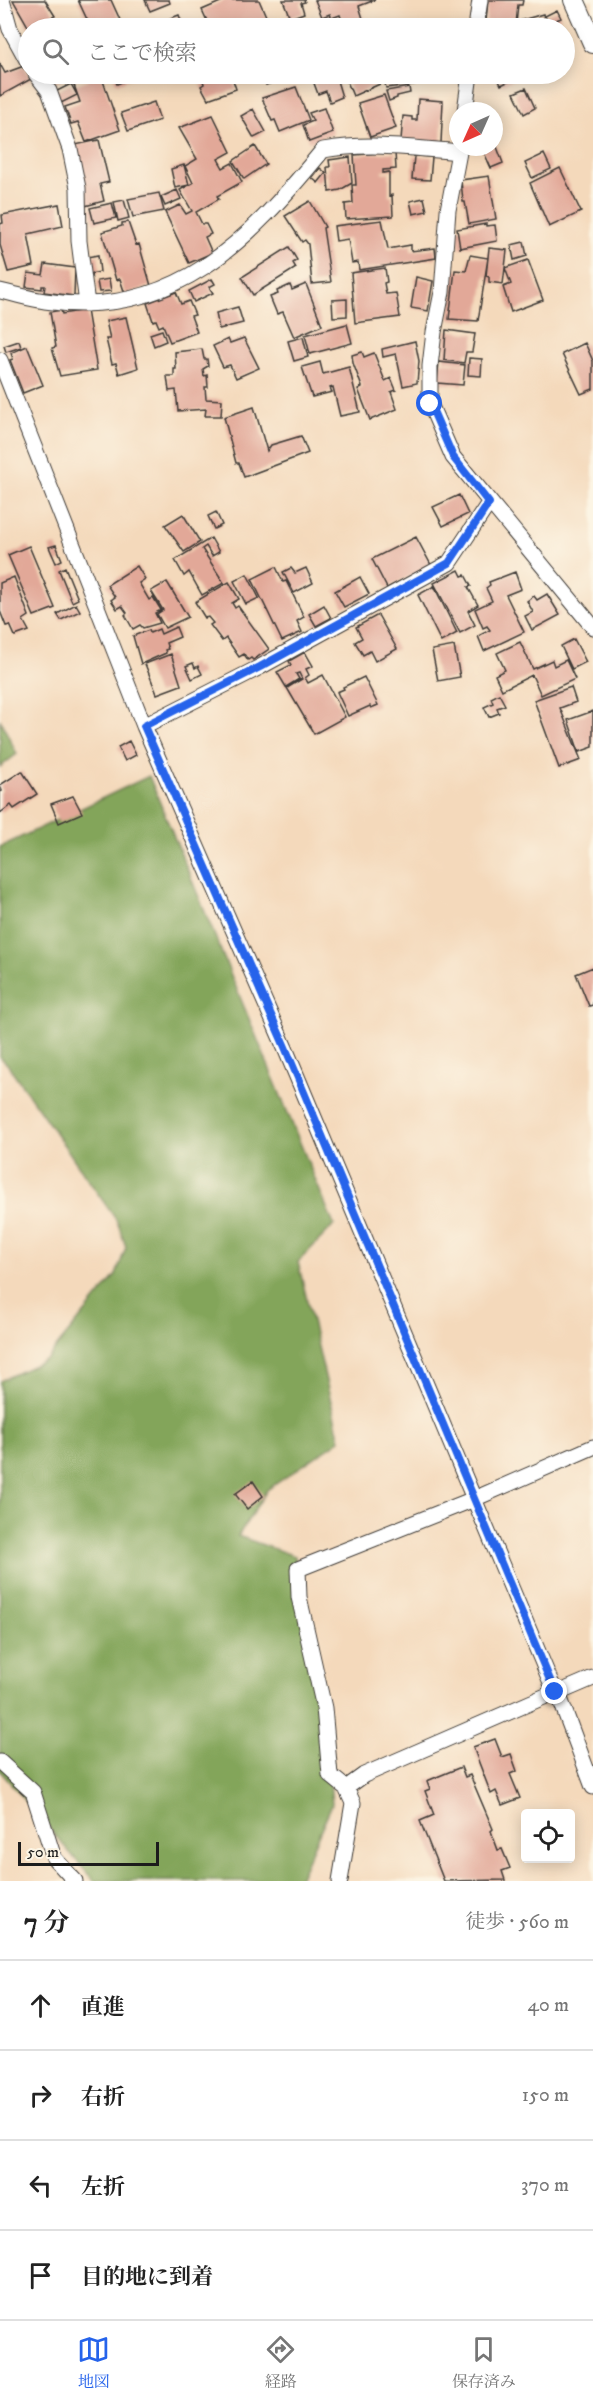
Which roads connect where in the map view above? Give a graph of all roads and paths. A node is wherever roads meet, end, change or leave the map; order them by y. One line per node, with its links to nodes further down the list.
1 (2, 0): 6 (street)
2 (480, 0): 4 (street)
3 (574, 0): 5 (street)
4 (477, 18)
5 (593, 43)
6 (18, 44)
7 (44, 84): 13 (street)
8 (469, 84): 9 (street)
9 (466, 102)
10 (449, 149): 13 (street)
11 (458, 156): 15 (street)
12 (0, 291): 13 (street)
13 (87, 304)
14 (0, 360): 17 (street)
15 (489, 503): 16 (street); 17 (street)
16 (593, 627)
17 (144, 726): 19 (street)
18 (593, 1447): 19 (street)
19 (474, 1498): 21 (street); 24 (street)
20 (593, 1678): 21 (street)
21 (557, 1693): 23 (street); 24 (street)
22 (0, 1762): 25 (street)
23 (593, 1787)
24 (346, 1788): 26 (street)
25 (75, 1881)
26 (340, 1881)

